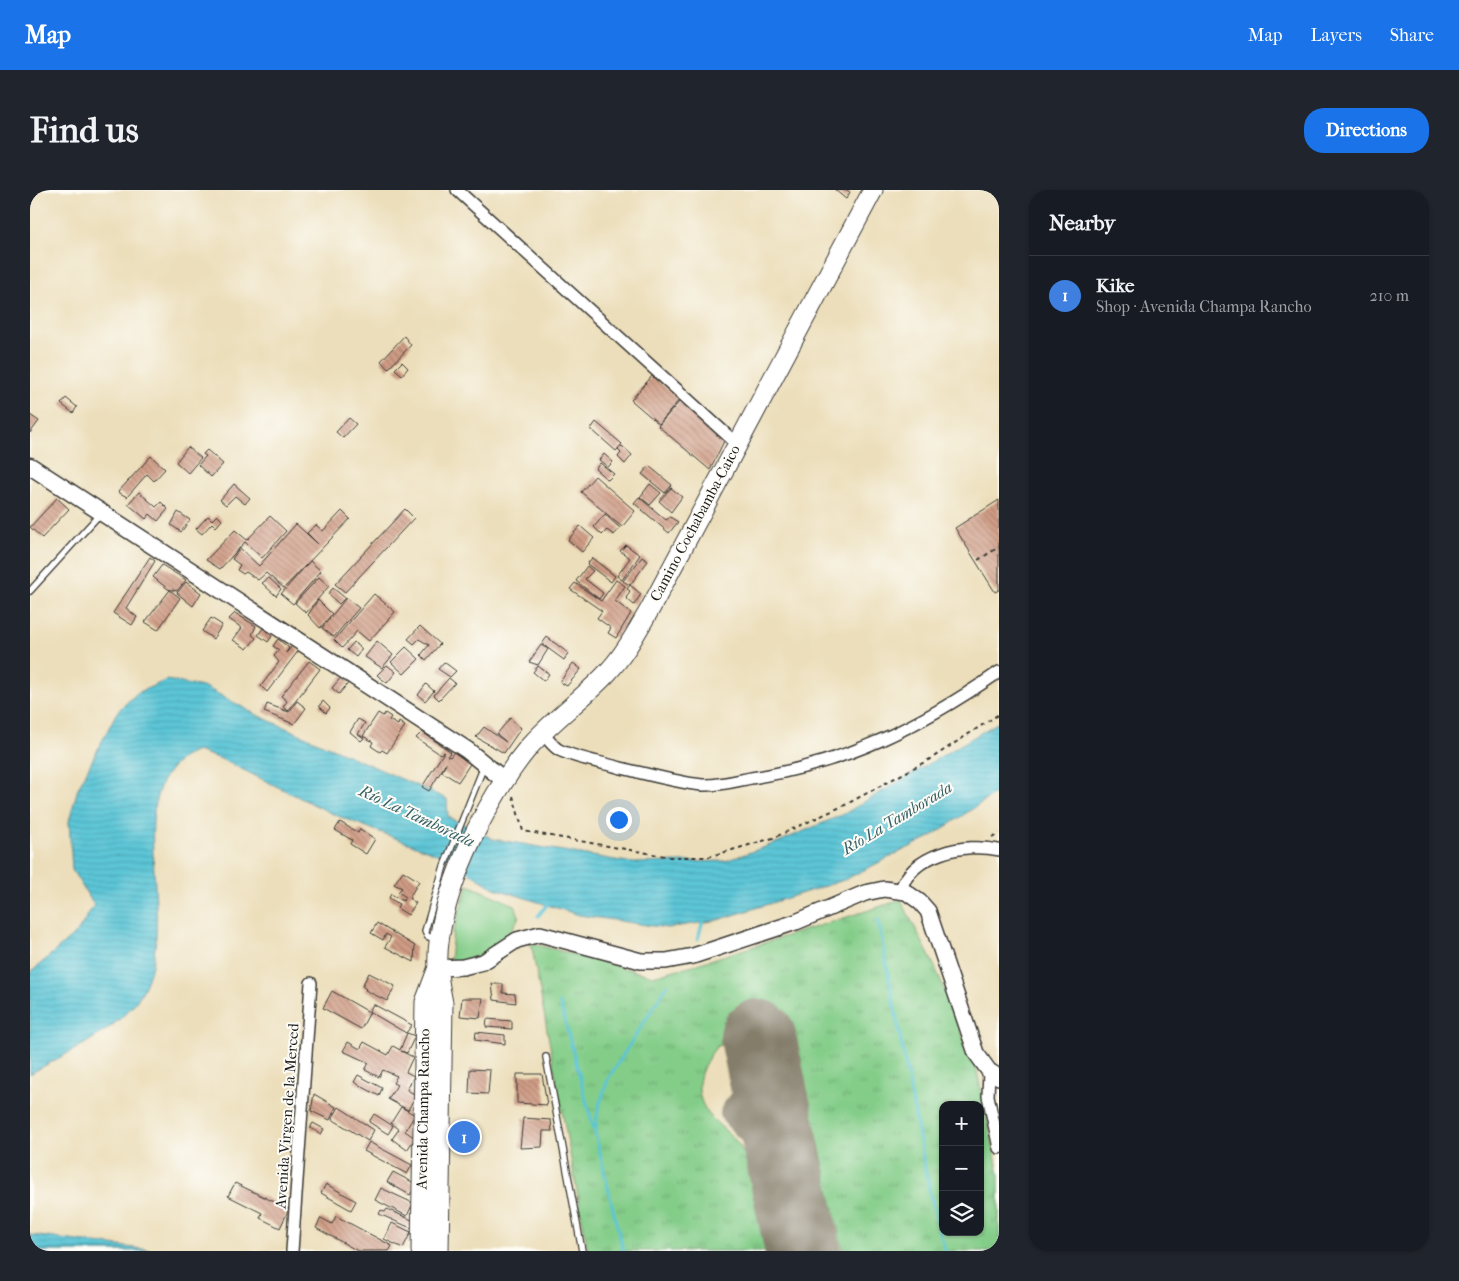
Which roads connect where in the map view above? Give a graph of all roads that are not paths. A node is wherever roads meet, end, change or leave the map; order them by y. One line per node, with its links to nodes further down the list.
1 (457, 190): 3 (street)
2 (872, 190): 3 (main road, Camino Cochabamba-Caico)
3 (737, 444): 8 (main road, Camino Cochabamba-Caico)
4 (30, 466): 5 (main road)
5 (102, 512): 6 (lane); 9 (main road)
6 (30, 591)
7 (999, 672): 8 (street)
8 (543, 734): 10 (main road, Camino Cochabamba-Caico)
9 (485, 764): 10 (main road); 11 (lane)
10 (504, 780): 11 (main road, Camino Cochabamba-Caico)
11 (471, 822): 13 (main road, Camino Cochabamba-Caico)
12 (999, 850): 14 (street)
13 (451, 867): 15 (main road, Avenida Champa Rancho)
14 (900, 891): 15 (street); 18 (street)
15 (438, 968): 20 (main road, Avenida Champa Rancho)
16 (311, 984): 21 (street, Avenida Virgen de la Merced)
17 (546, 1057): 24 (lane)
18 (994, 1074): 19 (street)
19 (999, 1148)
20 (431, 1161): 22 (main road, Avenida Champa Rancho); 23 (main road, Avenida Champa Rancho)
21 (292, 1251)
22 (421, 1251)
23 (439, 1251)
24 (582, 1251)

